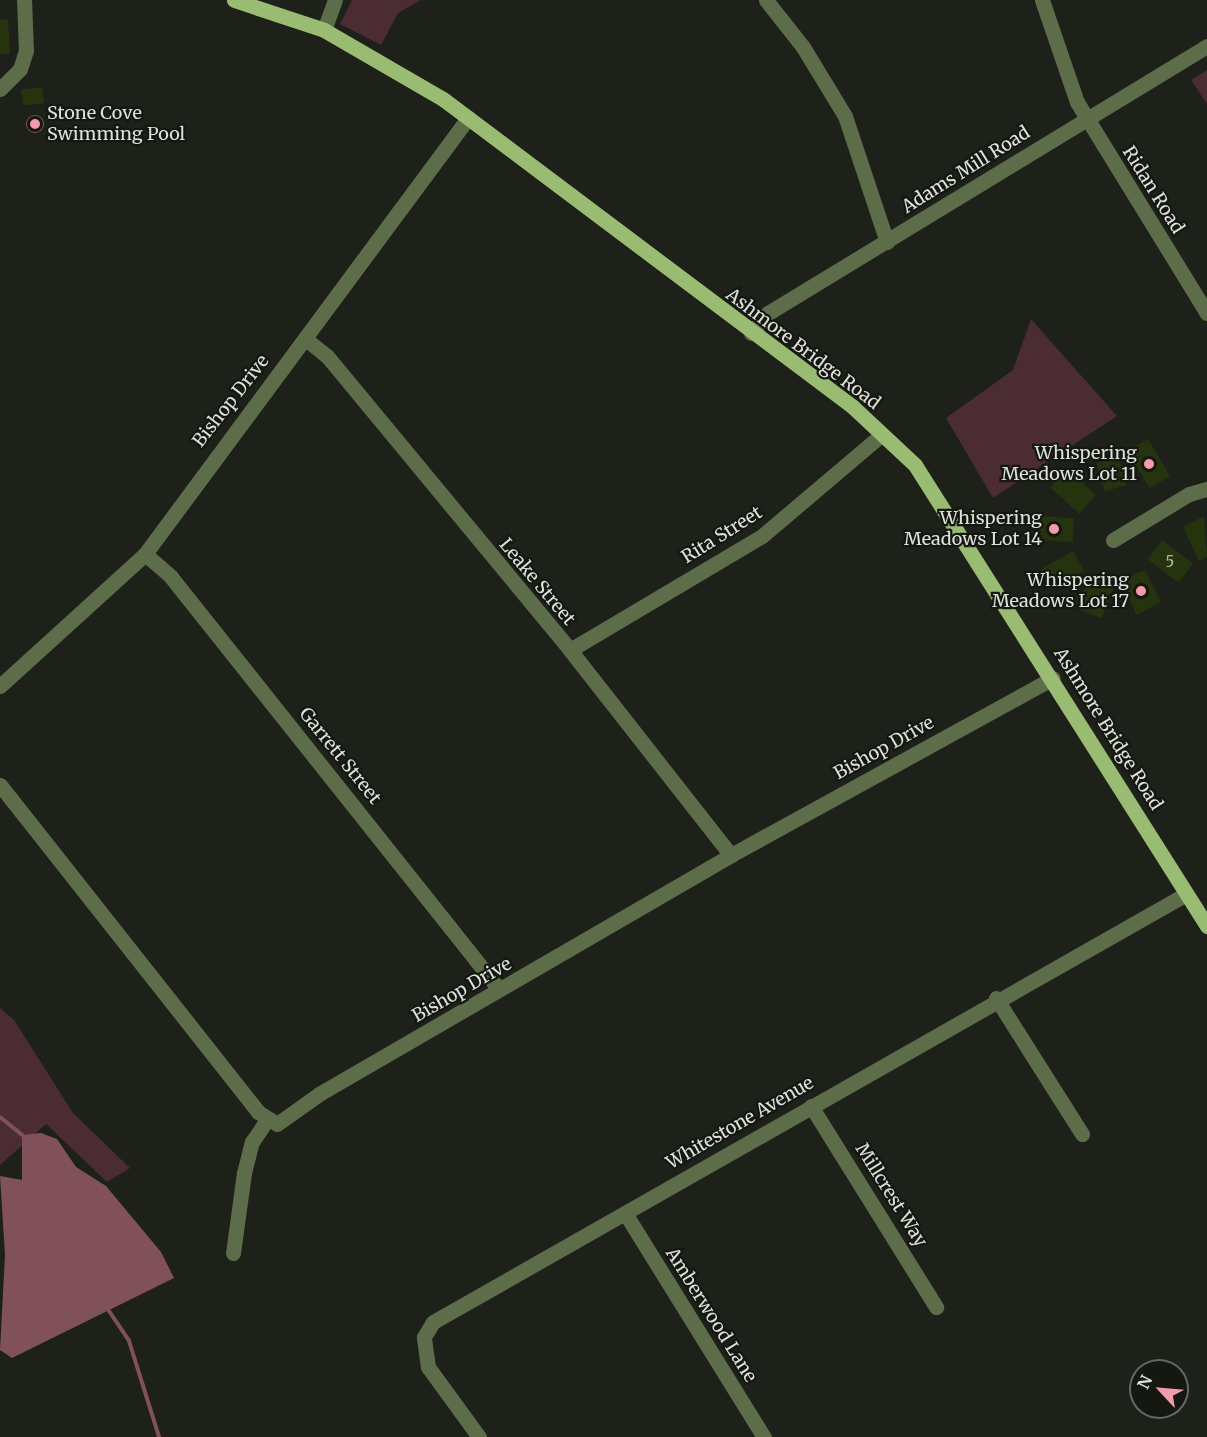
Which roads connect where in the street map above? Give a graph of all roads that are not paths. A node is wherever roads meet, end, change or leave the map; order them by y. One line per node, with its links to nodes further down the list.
1 (24, 0): 8 (street)
2 (234, 0): 6 (main road, Ashmore Bridge Road)
3 (334, 0): 6 (street)
4 (766, 0): 11 (street)
5 (1042, 0): 9 (street, Ridan Road)
6 (324, 30): 10 (main road, Ashmore Bridge Road)
7 (1207, 46): 9 (street, Adams Mill Road)
8 (0, 89)
9 (1085, 117): 11 (street, Adams Mill Road); 12 (street, Ridan Road)
10 (468, 118): 13 (main road, Ashmore Bridge Road); 14 (street, Bishop Drive)
11 (887, 242): 13 (street, Adams Mill Road)
12 (1207, 313)
13 (751, 333): 15 (main road, Ashmore Bridge Road)
14 (307, 340): 18 (street, Bishop Drive); 19 (street, Leake Street)
15 (881, 435): 19 (street, Rita Street); 20 (main road, Ashmore Bridge Road)
16 (1207, 489): 17 (street)
17 (1113, 540)
18 (145, 554): 21 (street, Bishop Drive); 26 (street, Garrett Street)
19 (570, 651): 23 (street, Leake Street)
20 (1053, 678): 23 (street, Bishop Drive); 24 (main road, Ashmore Bridge Road)
21 (0, 686)
22 (0, 785): 29 (street)
23 (731, 855): 26 (street, Bishop Drive)
24 (1186, 894): 25 (main road, Ashmore Bridge Road); 27 (street, Whitestone Avenue)
25 (1207, 926)
26 (499, 989): 29 (street, Bishop Drive)
27 (996, 998): 28 (street, Whitestone Avenue); 30 (street)
28 (811, 1106): 31 (street, Whitestone Avenue); 33 (street, Millcrest Way)
29 (266, 1121): 32 (street)
30 (1082, 1134)
31 (625, 1213): 34 (street, Whitestone Avenue); 35 (street, Amberwood Lane)
32 (233, 1253)
33 (936, 1307)
34 (479, 1437)
35 (764, 1437)

